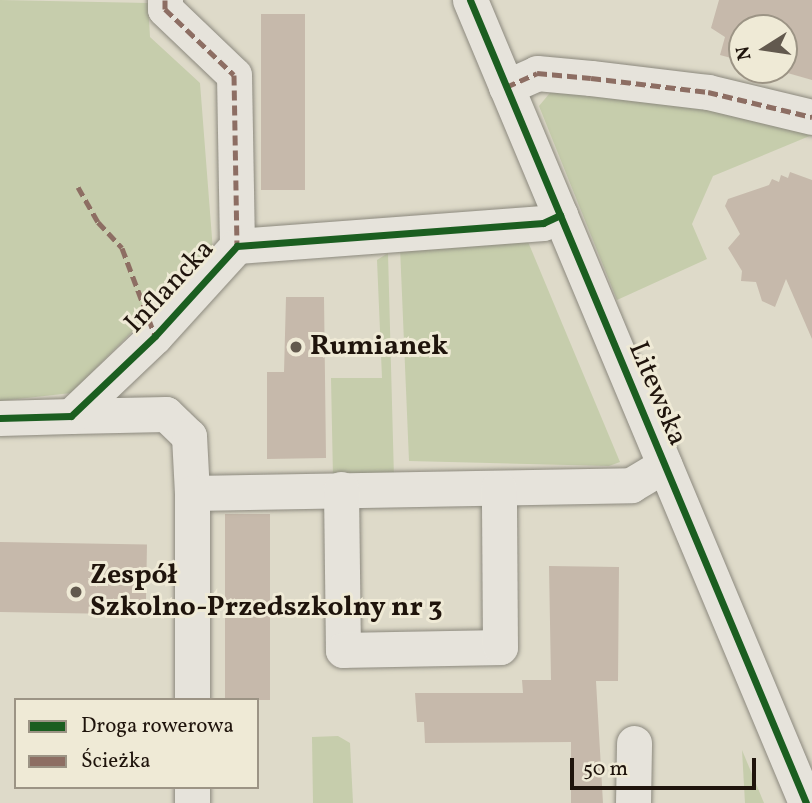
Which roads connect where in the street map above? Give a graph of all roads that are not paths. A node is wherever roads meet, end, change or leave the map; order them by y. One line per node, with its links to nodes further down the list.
1 (165, 0): 6 (street)
2 (470, 0): 3 (street, Litewska)
3 (506, 87): 4 (street); 5 (street, Litewska)
4 (812, 117)
5 (560, 215): 6 (street, Inflancka); 9 (street, Litewska)
6 (237, 246): 7 (street, Inflancka)
7 (71, 416): 8 (street); 12 (street)
8 (0, 418)
9 (664, 465): 10 (street); 16 (street, Litewska)
10 (499, 488): 11 (street); 11 (street)
11 (341, 489): 12 (street)
12 (192, 493): 13 (street)
13 (192, 698)
14 (634, 743): 15 (street)
15 (633, 803)
16 (806, 803)

